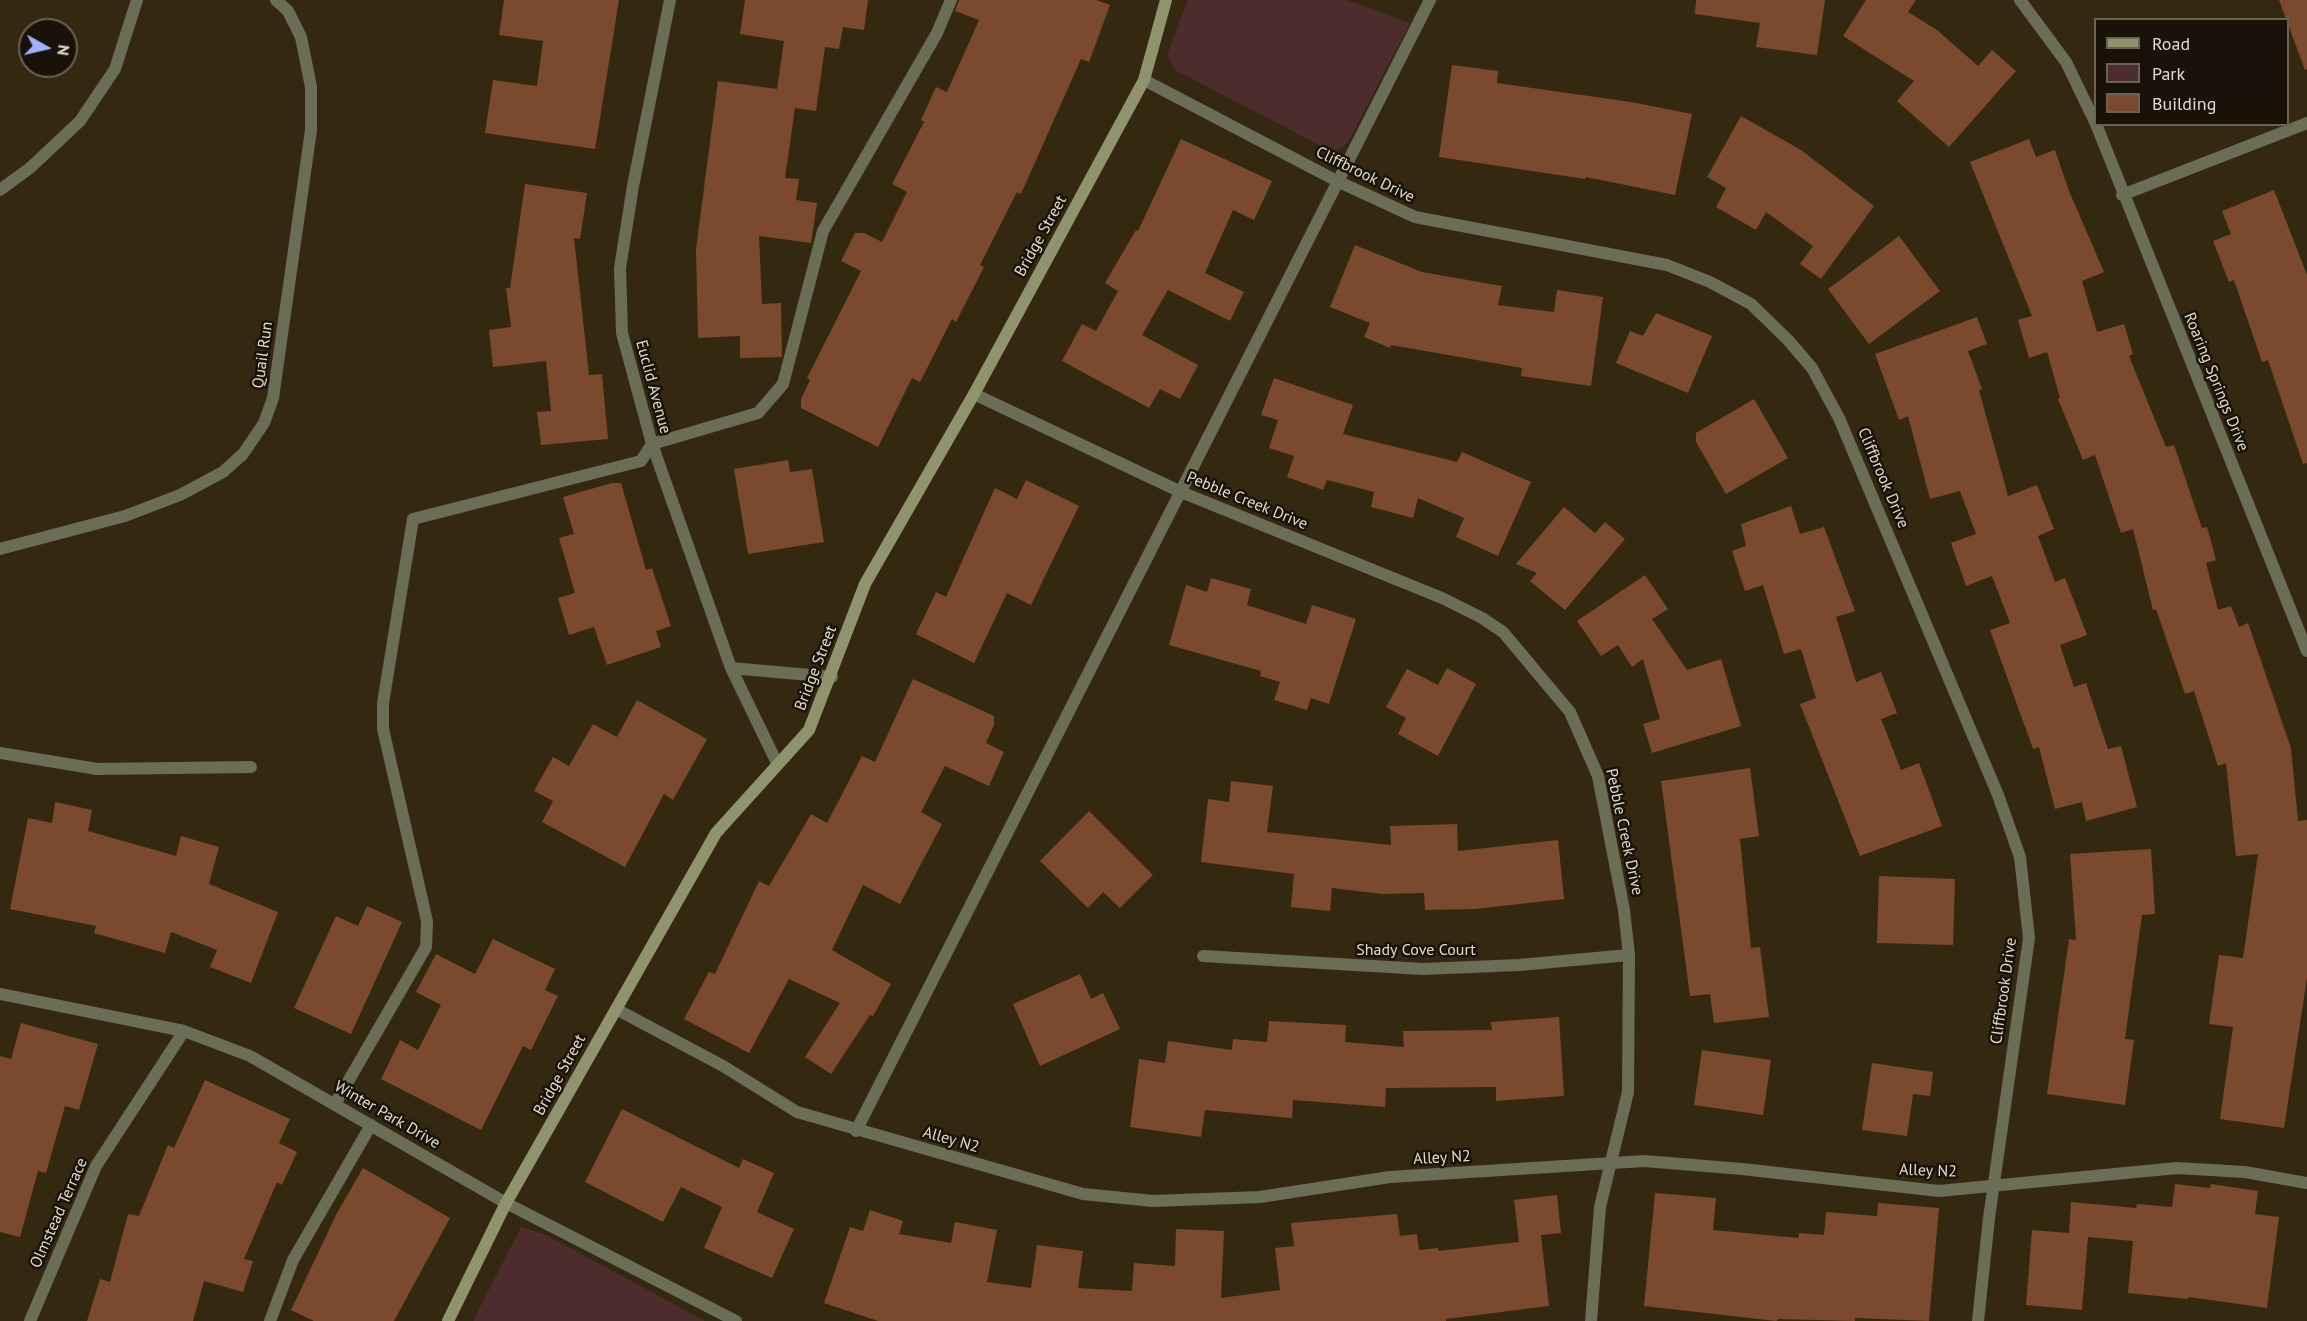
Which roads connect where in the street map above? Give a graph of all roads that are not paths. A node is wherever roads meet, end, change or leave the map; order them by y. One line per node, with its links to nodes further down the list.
1 (138, 0): 13 (street)
2 (276, 0): 18 (street, Quail Run)
3 (670, 0): 16 (street, Euclid Avenue)
4 (951, 0): 16 (street)
5 (1166, 0): 8 (street, Bridge Street)
6 (1430, 0): 12 (street)
7 (2020, 0): 9 (street, Roaring Springs Drive)
8 (1144, 81): 12 (street, Cliffbrook Drive); 15 (street, Bridge Street)
9 (2094, 120)
10 (2307, 123): 14 (street)
11 (2097, 126): 14 (street, Roaring Springs Drive)
12 (1337, 181): 17 (street); 35 (street, Cliffbrook Drive)
13 (0, 190)
14 (2122, 195): 19 (street, Roaring Springs Drive)
15 (974, 394): 17 (street, Pebble Creek Drive); 21 (street, Bridge Street)
16 (652, 444): 20 (street, Euclid Avenue); 30 (street)
17 (1181, 492): 25 (street, Pebble Creek Drive); 32 (street)
18 (0, 549)
19 (2307, 651)
20 (731, 668): 21 (street); 23 (street, Euclid Avenue)
21 (832, 677): 23 (street, Bridge Street)
22 (0, 753): 24 (street)
23 (777, 764): 28 (street, Bridge Street)
24 (250, 767)
25 (1629, 955): 26 (street, Shady Cove Court); 33 (street, Pebble Creek Drive)
26 (1203, 956)
27 (0, 994): 29 (street, Winter Park Drive)
28 (616, 1010): 32 (street, Alley N2); 36 (street, Bridge Street)
29 (184, 1031): 30 (street, Winter Park Drive); 37 (street, Olmstead Terrace)
30 (334, 1104): 31 (street, Winter Park Drive)
31 (371, 1125): 36 (street, Winter Park Drive); 38 (street)
32 (856, 1131): 33 (street, Alley N2)
33 (1612, 1165): 35 (street, Alley N2); 41 (street, Pebble Creek Drive)
34 (2307, 1183): 35 (street, Alley N2)
35 (1993, 1186): 42 (street, Cliffbrook Drive)
36 (506, 1203): 39 (street, Bridge Street); 40 (street, Winter Park Drive)
37 (30, 1321)
38 (270, 1321)
39 (448, 1321)
40 (736, 1321)
41 (1591, 1321)
42 (1978, 1321)

